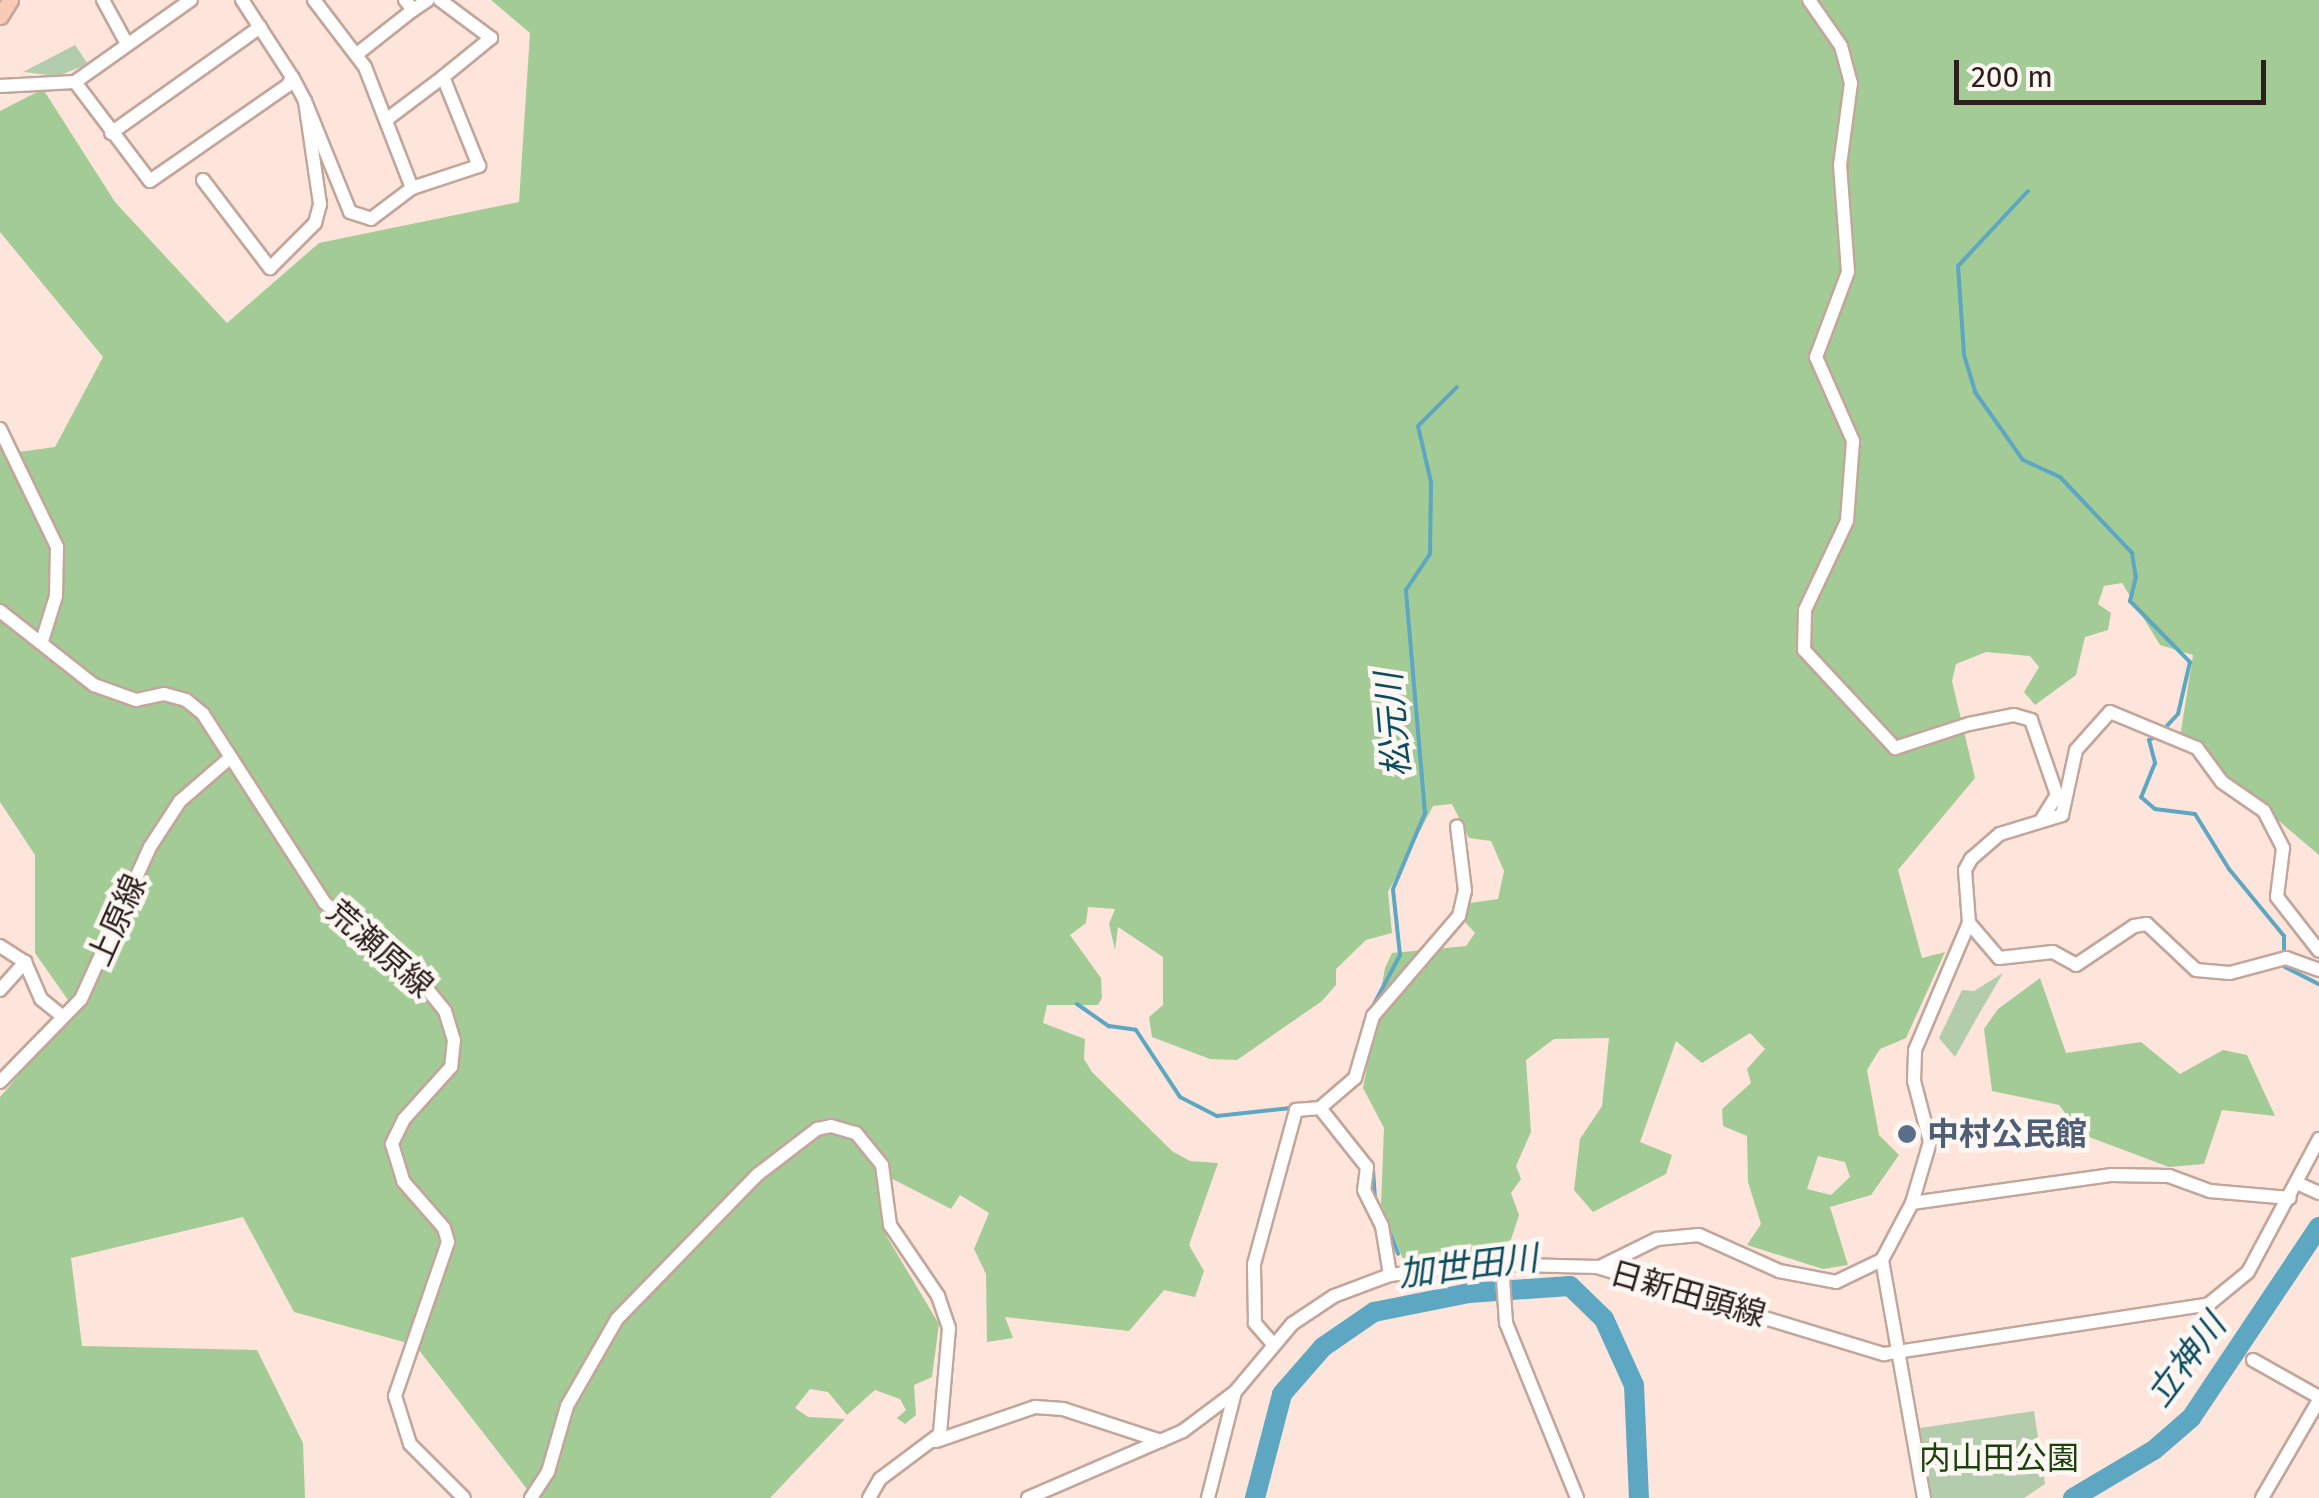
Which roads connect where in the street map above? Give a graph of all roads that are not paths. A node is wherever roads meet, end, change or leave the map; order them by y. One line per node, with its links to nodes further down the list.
1 (10, 0): 10 (main road)
2 (104, 0): 12 (street)
3 (191, 0): 12 (street)
4 (242, 0): 11 (street)
5 (314, 0): 13 (street)
6 (428, 0): 9 (street)
7 (440, 0): 15 (street)
8 (1809, 0): 27 (street)
9 (409, 5): 13 (street)
10 (0, 16)
11 (260, 27): 14 (street); 20 (street)
12 (127, 44): 16 (street)
13 (357, 54): 19 (street)
14 (292, 77): 18 (street); 20 (street)
15 (442, 78): 19 (street); 22 (street)
16 (75, 82): 17 (street); 20 (street)
17 (0, 86)
18 (305, 101): 21 (street); 22 (street)
19 (386, 120): 22 (street)
20 (111, 134)
21 (203, 180)
22 (412, 188)
23 (0, 429): 25 (street)
24 (0, 612): 25 (street, 荒瀬原線)
25 (42, 641): 26 (street, 荒瀬原線)
26 (231, 757): 35 (street, 上原線); 53 (street, 荒瀬原線)
27 (2042, 819): 29 (street); 31 (street)
28 (1457, 826): 37 (street)
29 (1969, 923): 33 (street); 41 (street)
30 (0, 946): 32 (street)
31 (2319, 951)
32 (25, 962): 34 (street); 35 (street)
33 (2319, 970)
34 (0, 990)
35 (63, 1017): 36 (street, 上原線)
36 (0, 1082)
37 (1320, 1108): 45 (street); 46 (street)
38 (2319, 1139): 39 (street, 日新田頭線)
39 (2310, 1189): 40 (street, 日新田頭線)
40 (2290, 1198): 41 (street); 47 (street, 日新田頭線)
41 (1912, 1203): 42 (street)
42 (1882, 1260): 44 (street); 47 (street)
43 (1502, 1267): 44 (street, 日新田頭線); 45 (street, 日新田頭線); 58 (street)
44 (1598, 1267): 47 (street, 日新田頭線)
45 (1390, 1275): 46 (street, 日新田頭線)
46 (1273, 1344): 49 (street, 日新田頭線)
47 (1898, 1354): 59 (street)
48 (2253, 1360): 50 (street)
49 (1236, 1392): 52 (street, 日新田頭線); 57 (street)
50 (2319, 1399): 60 (street)
51 (934, 1442): 52 (street); 54 (street); 55 (street)
52 (1161, 1442): 56 (street, 日新田頭線)
53 (461, 1497)
54 (531, 1498)
55 (869, 1498)
56 (1028, 1498)
57 (1208, 1498)
58 (1578, 1498)
59 (1924, 1498)
60 (2262, 1498)

